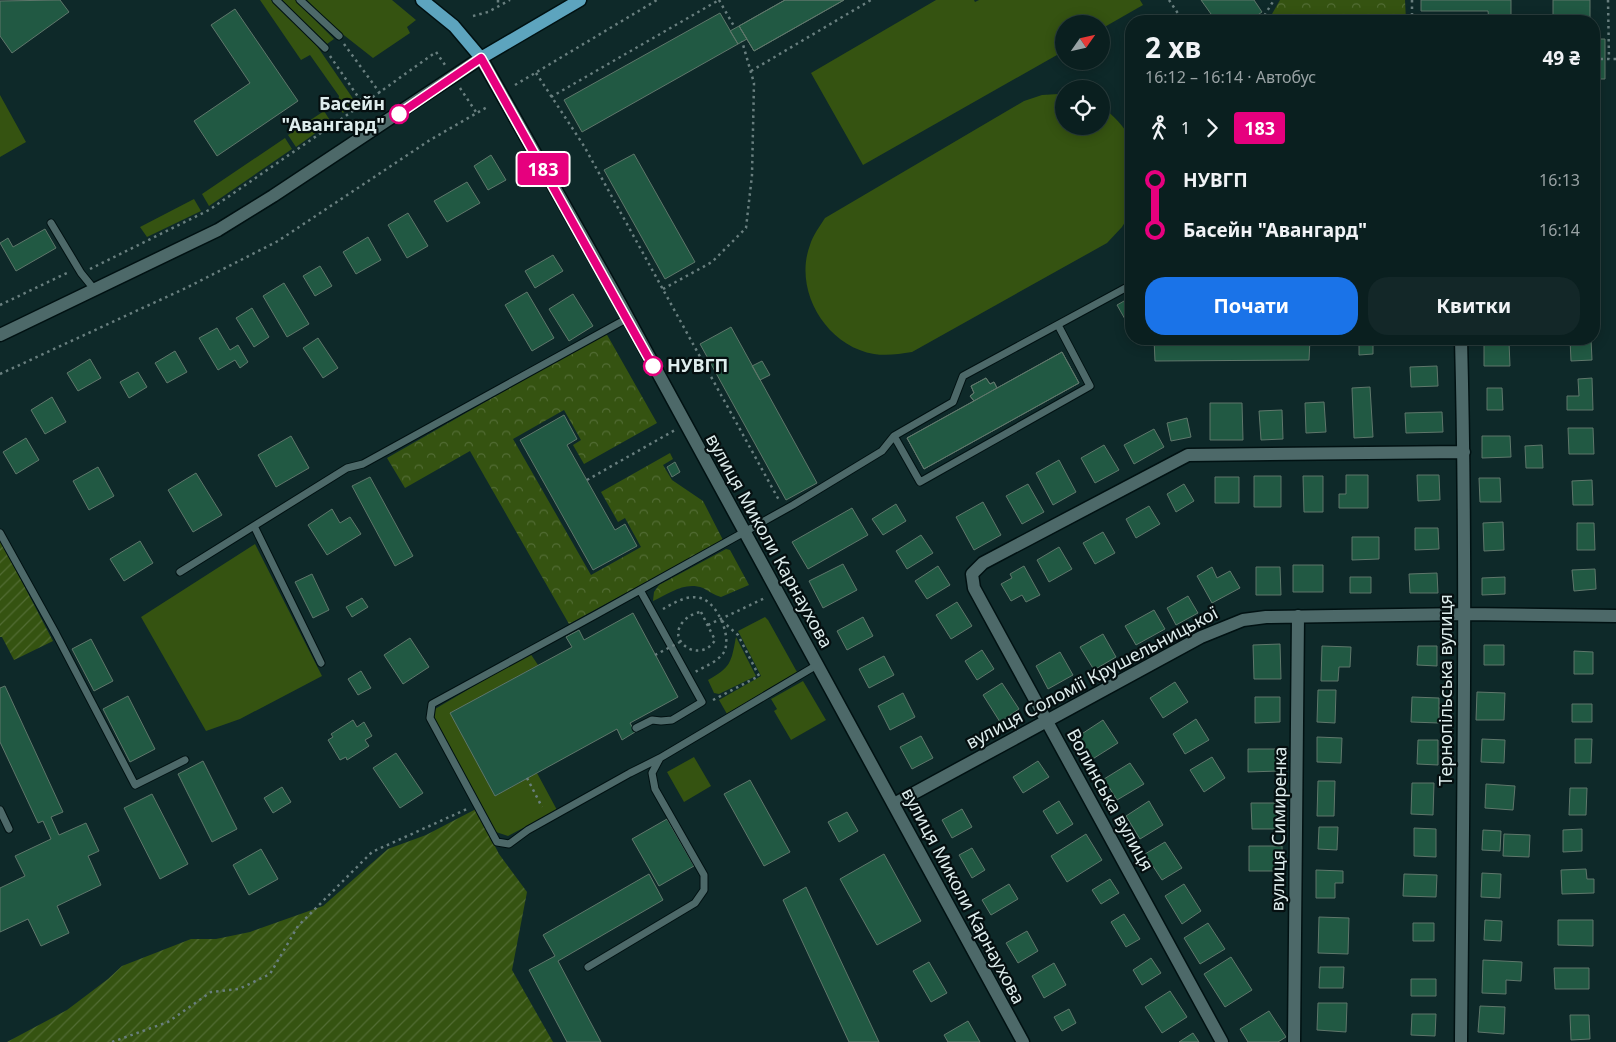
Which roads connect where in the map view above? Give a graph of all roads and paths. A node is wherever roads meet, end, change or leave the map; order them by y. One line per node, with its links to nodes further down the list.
1 (276, 0): 22 (lane)
2 (300, 0): 20 (lane)
3 (422, 0): 24 (main road)
4 (498, 0): 14 (path)
5 (510, 0): 14 (path)
6 (580, 0): 24 (main road)
7 (657, 0): 29 (path)
8 (719, 0): 19 (path); 33 (path)
9 (871, 0): 28 (path)
10 (1169, 0): 15 (path)
11 (1274, 0): 16 (path)
12 (1412, 0): 17 (path)
13 (1608, 0): 26 (path)
14 (498, 6): 18 (path)
15 (1180, 15)
16 (1265, 15)
17 (1412, 15)
18 (474, 16)
19 (735, 28)
20 (339, 36): 31 (path)
21 (742, 41): 28 (path)
22 (325, 48): 34 (path)
23 (436, 52): 31 (path)
24 (481, 58): 40 (street); 43 (street, вулиця Миколи Карнаухова)
25 (1600, 59): 26 (path)
26 (1609, 59): 27 (path)
27 (1616, 59)
28 (751, 71): 41 (path)
29 (536, 73): 30 (path); 33 (path)
30 (515, 86)
31 (380, 93): 34 (path)
32 (466, 96): 36 (path)
33 (551, 97): 41 (path)
34 (363, 104): 38 (path)
35 (490, 106): 36 (path)
36 (476, 112): 47 (path)
37 (51, 223): 38 (lane)
38 (81, 273): 40 (lane); 42 (path)
39 (1125, 288): 44 (lane)
40 (94, 289): 45 (street)
41 (663, 289): 52 (path)
42 (0, 304)
43 (628, 318): 48 (street, вулиця Миколи Карнаухова); 53 (lane)
44 (1058, 325): 49 (lane); 49 (lane)
45 (0, 335)
46 (1461, 345): 50 (street, Тернопільська вулиця)
47 (0, 374)
48 (685, 424): 51 (path); 54 (street, вулиця Миколи Карнаухова)
49 (894, 436): 52 (lane)
50 (1464, 452): 60 (street, Тернопільська вулиця); 71 (street, Волинська вулиця)
51 (587, 480)
52 (784, 510): 54 (lane)
53 (254, 526): 56 (lane); 67 (lane)
54 (744, 532): 57 (lane); 68 (street, вулиця Миколи Карнаухова)
55 (0, 533): 74 (lane)
56 (180, 572)
57 (640, 590): 59 (lane); 77 (lane)
58 (764, 598): 63 (path)
59 (655, 614): 63 (path); 69 (lane)
60 (1465, 614): 61 (street, вулиця Соломії Крушельницької); 62 (street, вулиця Соломії Крушельницької); 86 (street, Тернопільська вулиця)
61 (1298, 616): 71 (street, вулиця Соломії Крушельницької); 85 (street, вулиця Симиренка)
62 (1616, 616)
63 (720, 619): 64 (path); 69 (path); 70 (path)
64 (708, 625): 65 (path); 65 (path)
65 (680, 642): 66 (path, bridge)
66 (655, 655)
67 (321, 664)
68 (817, 664): 73 (lane); 76 (street, вулиця Миколи Карнаухова)
69 (688, 676): 70 (lane)
70 (702, 702): 72 (lane)
71 (1047, 720): 76 (street, вулиця Соломії Крушельницької); 84 (street, Волинська вулиця)
72 (636, 728)
73 (660, 758): 77 (lane); 81 (lane)
74 (185, 760)
75 (527, 778): 78 (path)
76 (894, 804): 82 (street, вулиця Миколи Карнаухова)
77 (477, 805): 83 (path)
78 (542, 807)
79 (0, 810): 80 (lane)
80 (9, 829)
81 (588, 967)
82 (1021, 1041)
83 (112, 1042)
84 (1222, 1042)
85 (1294, 1042)
86 (1461, 1042)

